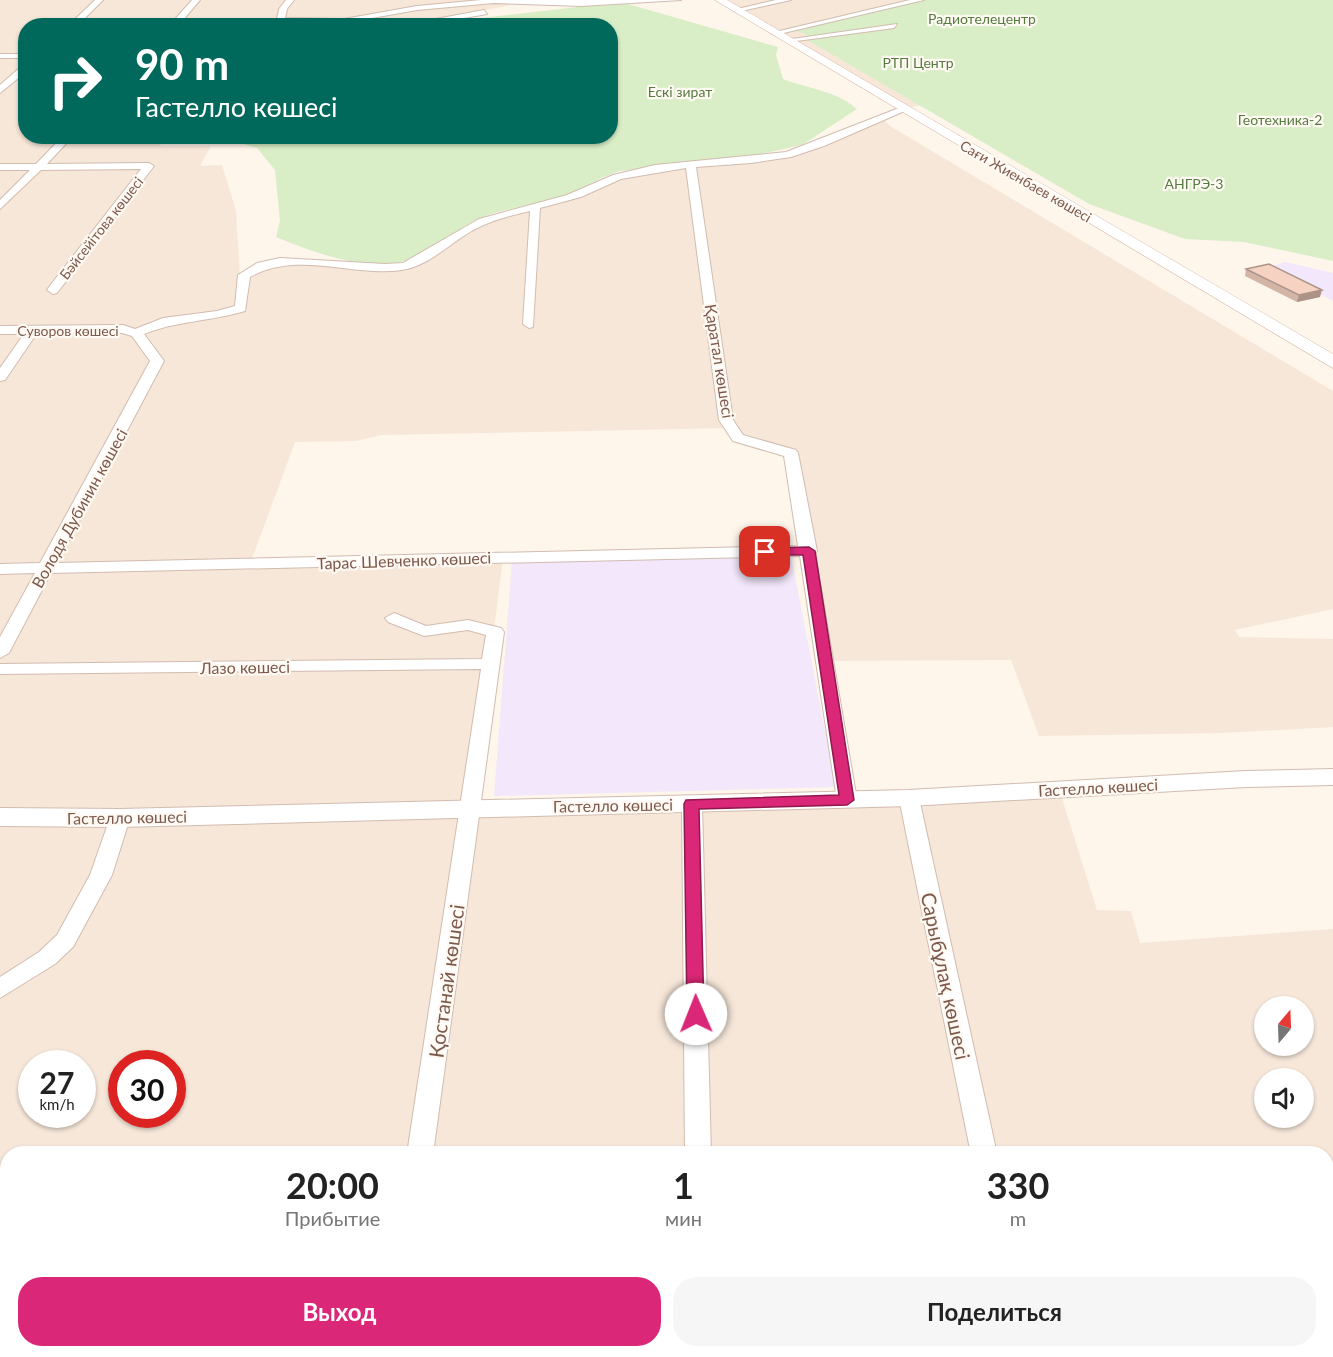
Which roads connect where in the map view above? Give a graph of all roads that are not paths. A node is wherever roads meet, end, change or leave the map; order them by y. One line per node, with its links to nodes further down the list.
1 (99, 0): 12 (street)
2 (196, 0): 13 (street)
3 (290, 0): 14 (street)
4 (677, 0): 10 (street)
5 (720, 0): 11 (main road, Сағи Жиенбаев көшесі)
6 (787, 0): 11 (street)
7 (920, 0): 18 (street)
8 (494, 1): 9 (street); 15 (street)
9 (531, 1): 10 (street); 16 (street)
10 (632, 1)
11 (737, 10): 18 (main road, Сағи Жиенбаев көшесі)
12 (80, 18)
13 (179, 18)
14 (281, 18)
15 (361, 18)
16 (451, 18)
17 (894, 27): 19 (street)
18 (775, 33): 19 (main road, Сағи Жиенбаев көшесі)
19 (789, 40): 24 (main road, Сағи Жиенбаев көшесі)
20 (0, 56): 21 (street)
21 (18, 56)
22 (18, 74): 23 (street)
23 (0, 90)
24 (902, 110): 26 (street); 37 (main road, Сағи Жиенбаев көшесі)
25 (61, 144): 27 (street)
26 (691, 165): 30 (street); 39 (street, Қаратал көшесі)
27 (39, 166): 28 (street); 29 (street); 31 (street, Бәйсейітова көшесі)
28 (0, 167)
29 (0, 206)
30 (535, 208): 32 (street); 35 (street)
31 (53, 290)
32 (529, 324)
33 (0, 330): 34 (street, Суворов көшесі)
34 (33, 330): 35 (street, Суворов көшесі); 38 (street)
35 (136, 333): 36 (street, Суворов көшесі)
36 (157, 361): 40 (street, Володя Дубинин көшесі)
37 (1333, 362)
38 (0, 377)
39 (809, 551): 40 (street, Тарас Шевченко көшесі); 48 (street, Қаратал көшесі)
40 (46, 568): 41 (street, Тарас Шевченко көшесі); 43 (street, Володя Дубинин көшесі)
41 (0, 569)
42 (394, 618): 44 (street)
43 (0, 653)
44 (490, 664): 45 (street, Лазо көшесі); 50 (street)
45 (0, 669)
46 (1333, 777): 47 (street, Гастелло көшесі)
47 (909, 798): 48 (street, Гастелло көшесі); 56 (street, Сарыбұлақ көшесі)
48 (847, 800): 49 (street, Гастелло көшесі)
49 (692, 804): 50 (street, Гастелло көшесі); 55 (street)
50 (472, 808): 52 (street, Гастелло көшесі); 54 (street, Қостанай көшесі)
51 (0, 817): 52 (street, Гастелло көшесі)
52 (120, 818): 53 (street)
53 (0, 989)
54 (421, 1146)
55 (698, 1146)
56 (982, 1146)

